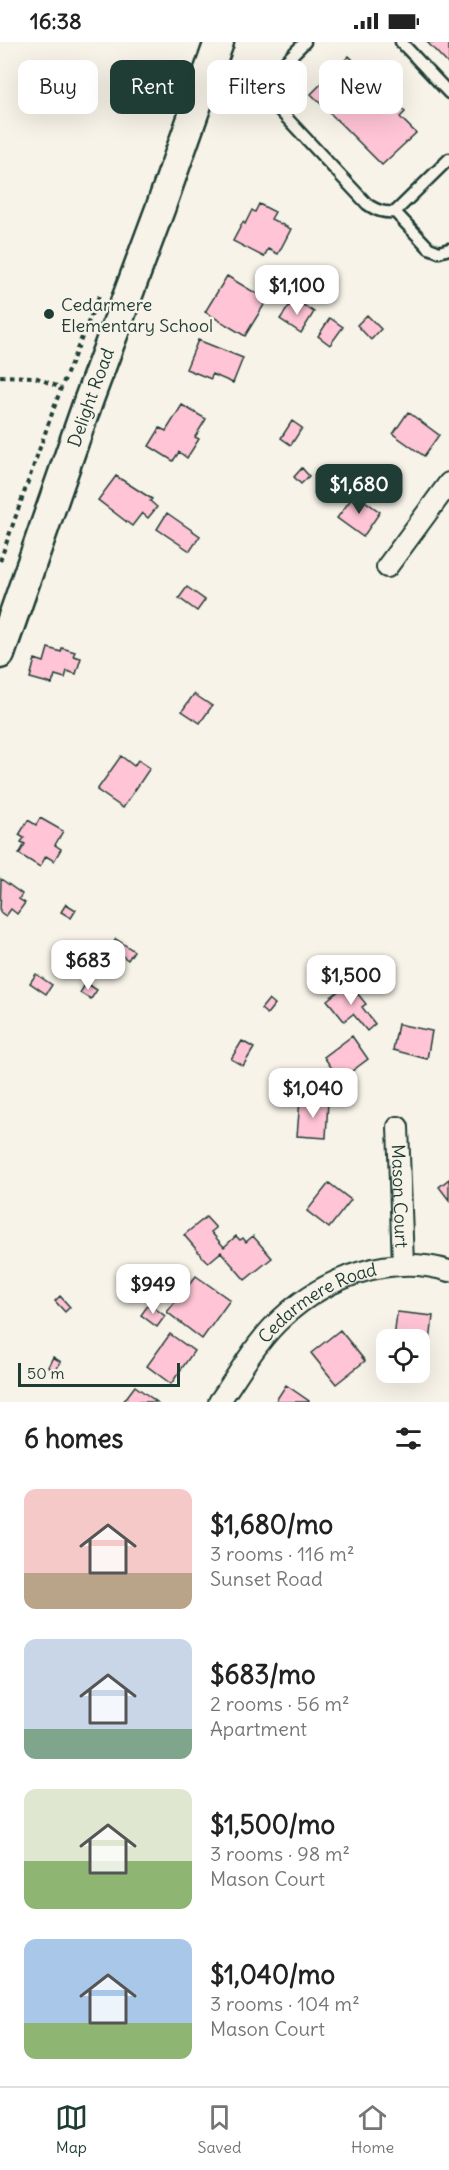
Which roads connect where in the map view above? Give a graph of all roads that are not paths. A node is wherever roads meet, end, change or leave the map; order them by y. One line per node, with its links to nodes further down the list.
1 (305, 42): 4 (lane)
2 (401, 42): 5 (lane)
3 (215, 54): 12 (street, Delight Road)
4 (287, 60)
5 (449, 93)
6 (283, 114): 8 (lane)
7 (449, 159): 8 (lane)
8 (395, 212): 9 (lane)
9 (449, 249)
10 (449, 483): 11 (street)
11 (387, 567)
12 (0, 654)
13 (398, 1126): 14 (street, Mason Court)
14 (404, 1264): 15 (street, Cedarmere Road); 16 (street, Cedarmere Road)
15 (449, 1271)
16 (219, 1402)

